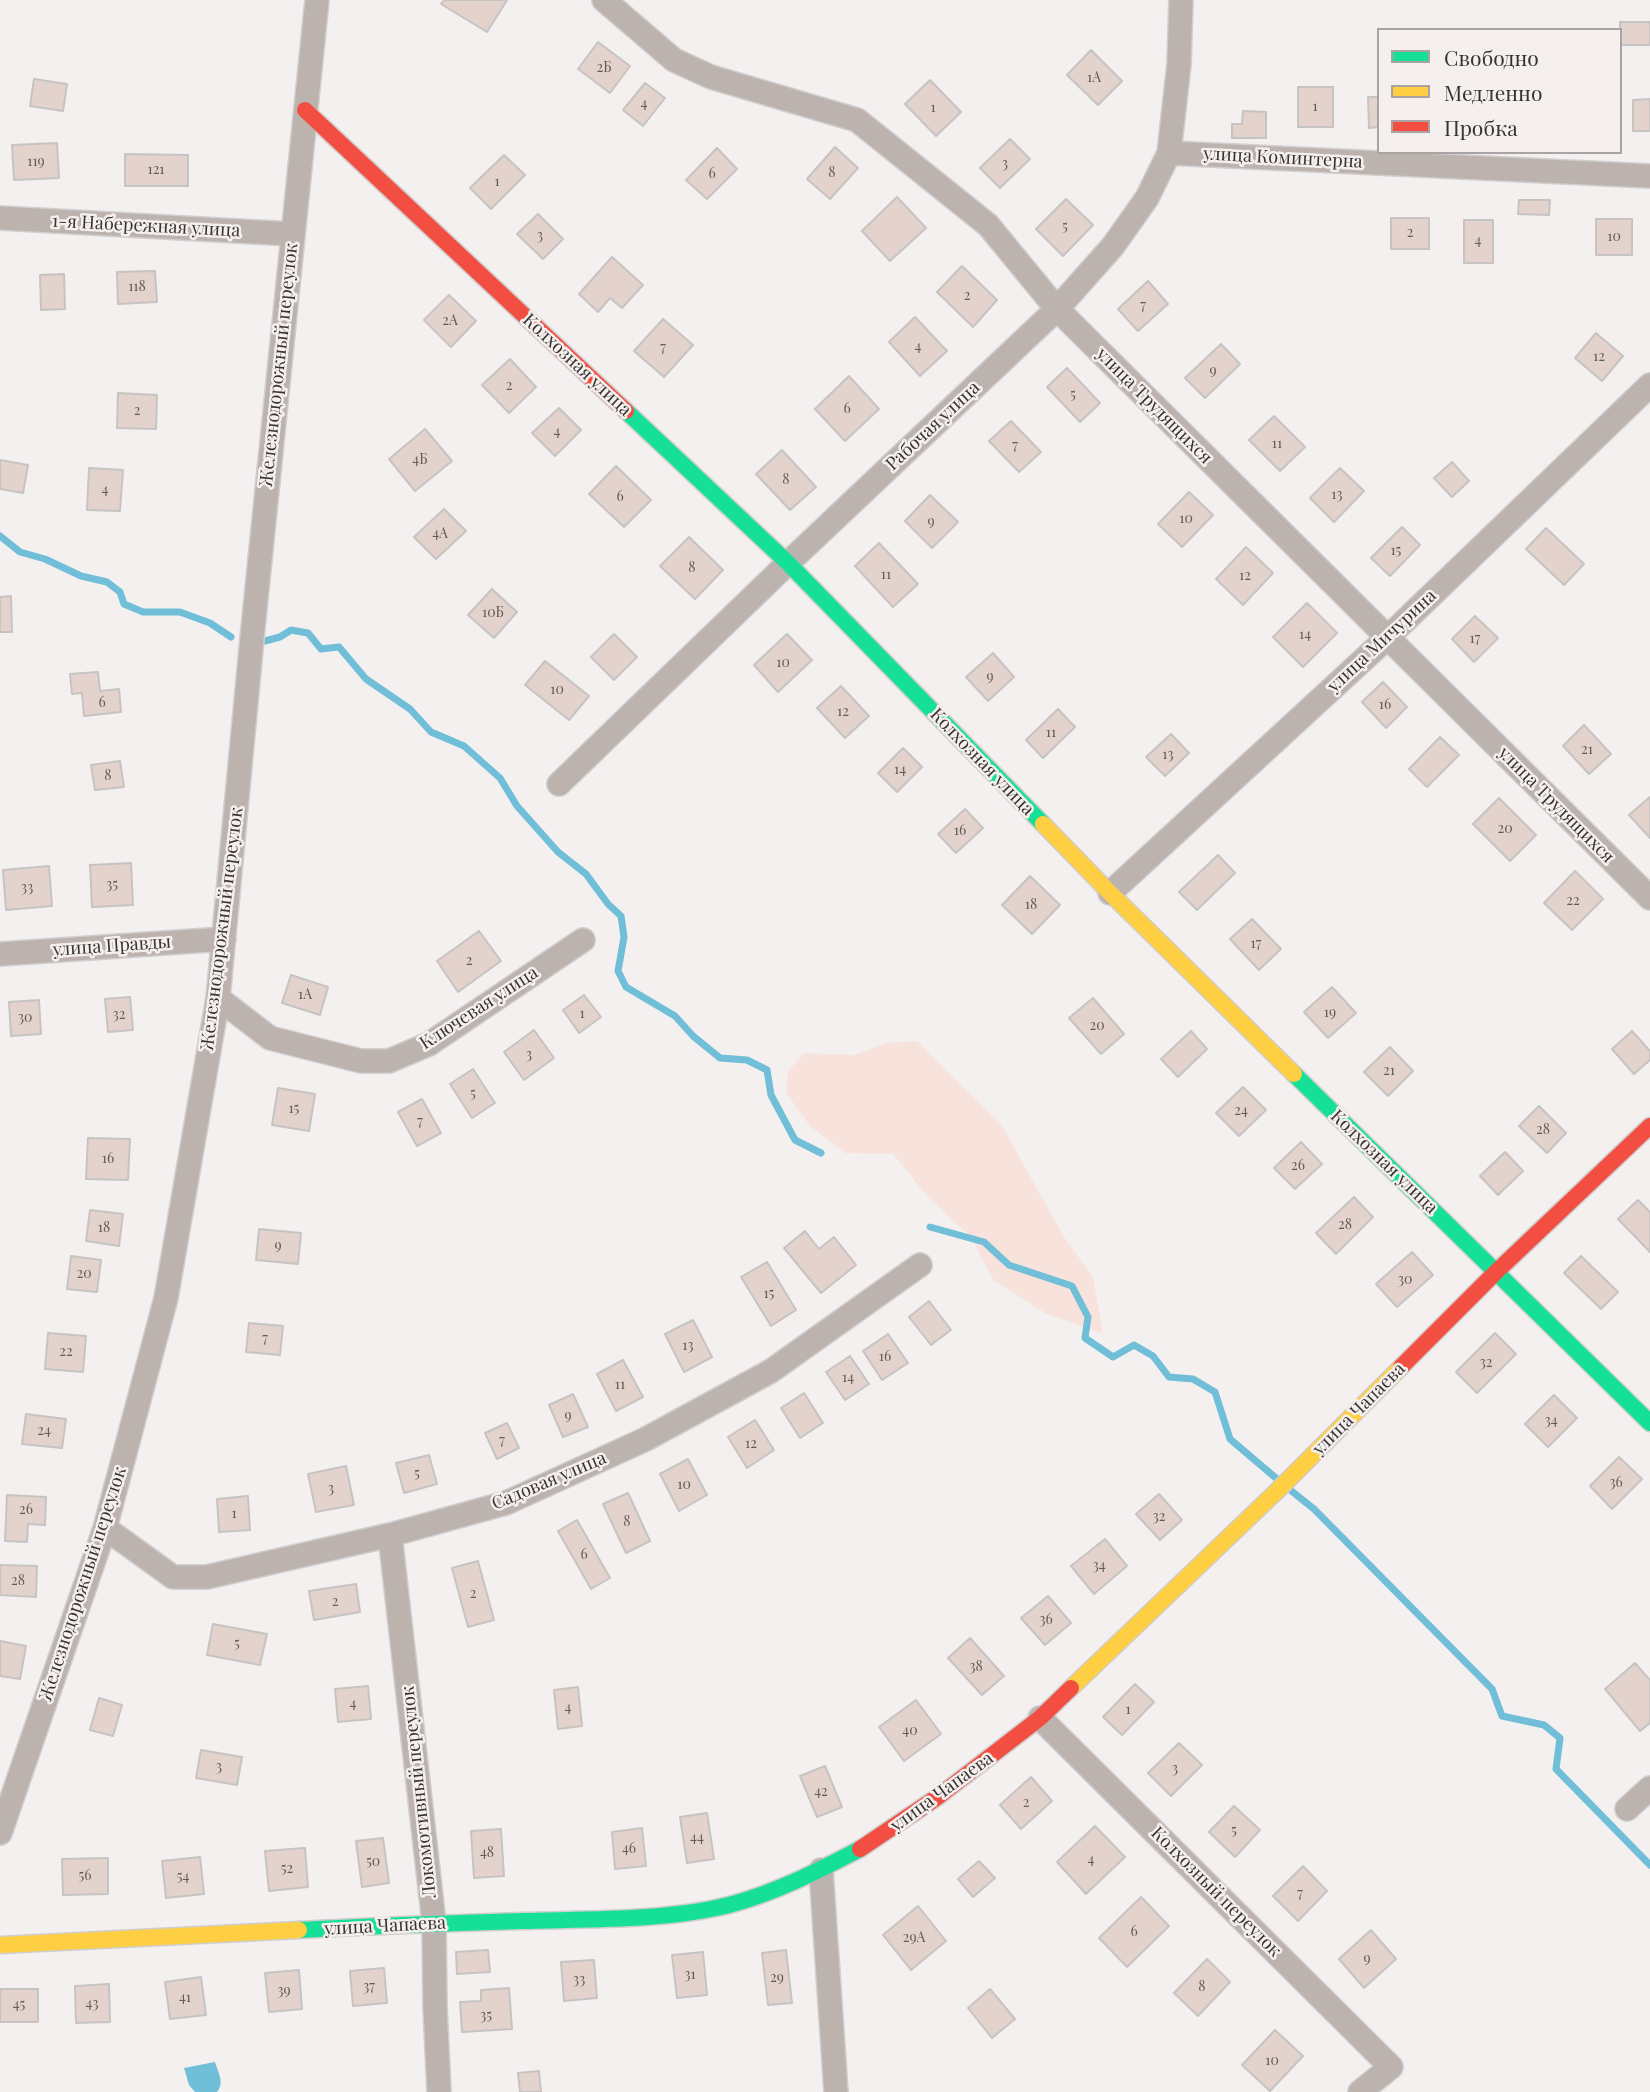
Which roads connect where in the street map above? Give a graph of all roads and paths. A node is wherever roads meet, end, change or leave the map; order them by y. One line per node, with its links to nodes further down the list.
1 (317, 0): 4 (street, Железнодорожный переулок)
2 (604, 0): 9 (street, улица Трудящихся)
3 (1181, 0): 5 (street, Рабочая улица)
4 (305, 110): 8 (street, Железнодорожный переулок); 11 (street, Колхозная улица)
5 (1168, 153): 6 (street, улица Коминтерна); 9 (street, Рабочая улица)
6 (1650, 176)
7 (0, 218): 8 (street, 1-я Набережная улица)
8 (292, 234): 16 (street, Железнодорожный переулок)
9 (1057, 309): 11 (street, Рабочая улица); 12 (street, улица Трудящихся)
10 (1650, 385): 12 (street, улица Мичурина)
11 (788, 563): 13 (street, Рабочая улица); 14 (street, Колхозная улица)
12 (1387, 638): 14 (street, улица Мичурина); 15 (street, улица Трудящихся)
13 (559, 783)
14 (1110, 893): 22 (street, Колхозная улица)
15 (1650, 898)
16 (224, 939): 18 (street, улица Правды); 19 (street, Железнодорожный переулок)
17 (583, 940): 19 (street, Ключевая улица)
18 (0, 954)
19 (218, 998): 24 (street, Железнодорожный переулок)
20 (1650, 1126): 22 (street, улица Чапаева)
21 (920, 1265): 25 (street, Садовая улица)
22 (1496, 1272): 23 (street, Колхозная улица); 26 (street, улица Чапаева)
23 (1650, 1423)
24 (105, 1528): 25 (street, Садовая улица); 29 (street, Железнодорожный переулок)
25 (390, 1535): 31 (street, Локомотивный переулок)
26 (1040, 1718): 30 (street, улица Чапаева); 35 (street, Колхозный переулок)
27 (1650, 1788): 28 (street)
28 (1627, 1809)
29 (0, 1833)
30 (821, 1870): 31 (street, улица Чапаева); 34 (street)
31 (434, 1923): 32 (street, улица Чапаева); 33 (street, Локомотивный переулок)
32 (0, 1945)
33 (439, 2092)
34 (836, 2092)
35 (1360, 2092)

